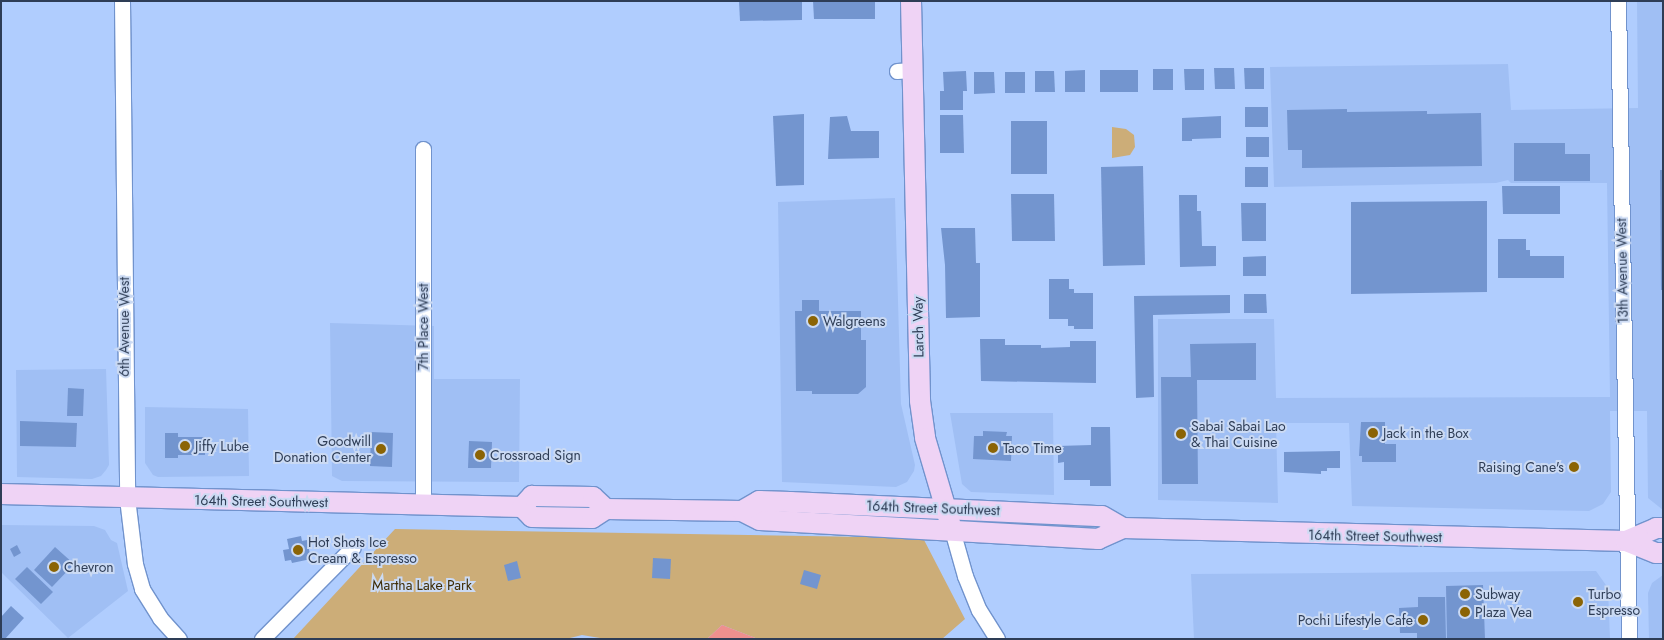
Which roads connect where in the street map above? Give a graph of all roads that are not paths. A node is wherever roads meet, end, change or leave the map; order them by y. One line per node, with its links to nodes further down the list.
1 (122, 1): 6 (street, 6th Avenue West)
2 (911, 1): 8 (main road, Larch Way)
3 (1618, 1): 13 (street, 13th Avenue West)
4 (423, 149): 7 (street, 7th Place West)
5 (1, 494): 6 (main road, 164th Street Southwest)
6 (127, 498): 7 (main road, 164th Street Southwest); 16 (street, 6th Avenue West)
7 (423, 504): 9 (main road, 164th Street Southwest)
8 (948, 509): 9 (main road, 164th Street Southwest); 10 (main road, 164th Street Southwest); 12 (main road, Larch Way)
9 (742, 511): 12 (main road, 164th Street Southwest)
10 (1124, 528): 12 (main road, 164th Street Southwest); 13 (main road, 164th Street Southwest)
11 (1663, 528): 13 (main road, 164th Street Southwest)
12 (952, 530): 18 (street, Larch Way)
13 (1626, 541): 15 (main road, 164th Street Southwest); 19 (street, 13th Avenue West)
14 (353, 547): 17 (street)
15 (1663, 553)
16 (179, 639)
17 (262, 639)
18 (996, 639)
19 (1629, 639)

